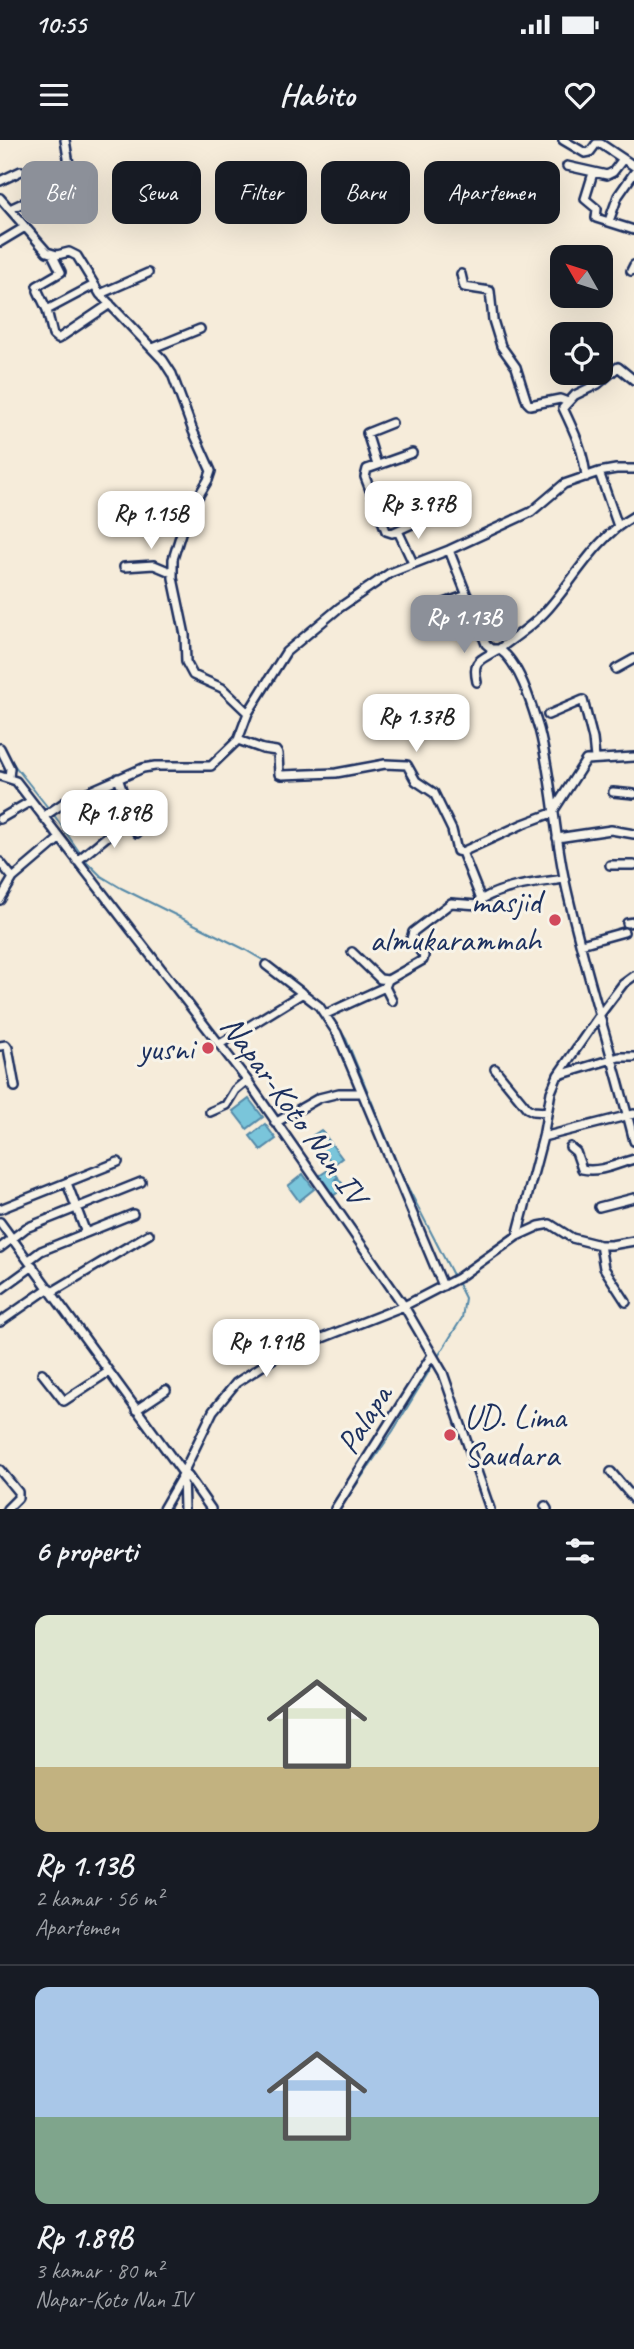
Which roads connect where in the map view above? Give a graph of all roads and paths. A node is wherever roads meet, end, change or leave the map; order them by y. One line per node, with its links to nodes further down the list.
1 (65, 140): 11 (street)
2 (563, 140): 3 (street)
3 (623, 159): 5 (street); 7 (street)
4 (567, 166): 7 (street)
5 (634, 166)
6 (21, 171): 9 (street)
7 (593, 173): 12 (street)
8 (634, 173): 12 (street)
9 (0, 181)
10 (0, 198): 11 (street)
11 (10, 209): 13 (street)
12 (609, 221): 14 (street)
13 (25, 227): 15 (street); 16 (street)
14 (634, 230)
15 (0, 242)
16 (52, 254): 19 (street); 22 (street)
17 (148, 273): 20 (street)
18 (461, 274): 26 (street)
19 (94, 285): 20 (street); 22 (street)
20 (100, 294): 21 (street)
21 (110, 304): 22 (street); 24 (street)
22 (47, 310)
23 (200, 329): 24 (street)
24 (153, 348): 42 (street)
25 (634, 380): 26 (street)
26 (568, 402): 32 (street)
27 (392, 423): 29 (street)
28 (412, 453): 29 (street)
29 (377, 465): 34 (street)
30 (634, 469): 31 (street)
31 (599, 472): 32 (street); 37 (street)
32 (586, 477): 39 (street)
33 (414, 488): 34 (street)
34 (375, 502): 38 (street)
35 (634, 516): 37 (street)
36 (423, 519): 38 (street)
37 (618, 526): 45 (street)
38 (398, 531): 40 (street)
39 (449, 550): 40 (street); 43 (street)
40 (413, 563): 49 (street)
41 (124, 567): 42 (street)
42 (173, 573): 49 (street)
43 (467, 595): 44 (street); 45 (street)
44 (431, 608)
45 (498, 649): 48 (street); 61 (street)
46 (634, 659): 47 (street)
47 (615, 670)
48 (477, 682)
49 (248, 713): 51 (street)
50 (548, 715): 54 (street)
51 (241, 741): 57 (street); 69 (street)
52 (0, 748): 56 (street)
53 (634, 757): 54 (street)
54 (595, 758): 61 (street)
55 (0, 776): 56 (street)
56 (9, 778): 60 (street, Napar-Koto Nan IV)
57 (118, 778): 62 (street); 63 (street)
58 (613, 792): 59 (street)
59 (634, 794)
60 (32, 802): 63 (street, Napar-Koto Nan IV); 64 (street)
61 (552, 813): 68 (street); 69 (street)
62 (132, 816): 65 (street); 70 (street)
63 (43, 817): 67 (street, Napar-Koto Nan IV)
64 (0, 819)
65 (137, 833)
66 (634, 834): 68 (street)
67 (60, 838): 70 (street, Napar-Koto Nan IV); 74 (street)
68 (557, 838): 75 (street)
69 (462, 852): 77 (street)
70 (77, 860): 88 (street, Napar-Koto Nan IV)
71 (0, 862): 74 (street)
72 (610, 865): 73 (street)
73 (634, 865)
74 (13, 878): 76 (street)
75 (565, 879): 77 (street); 79 (street)
76 (0, 900)
77 (482, 900): 83 (street)
78 (624, 932): 79 (street)
79 (581, 944): 87 (street)
80 (352, 953): 83 (street)
81 (266, 965): 84 (street)
82 (634, 976): 87 (street)
83 (387, 983): 85 (street); 86 (street)
84 (303, 993): 86 (street); 88 (street)
85 (392, 1001)
86 (328, 1013): 96 (street)
87 (601, 1013): 91 (street); 93 (street)
88 (220, 1044): 94 (street, Napar-Koto Nan IV)
89 (0, 1046): 95 (street)
90 (634, 1057): 91 (street)
91 (612, 1058): 93 (street); 99 (street)
92 (495, 1069): 98 (street)
93 (558, 1075): 98 (street)
94 (247, 1080): 97 (street); 100 (street, Napar-Koto Nan IV)
95 (15, 1087)
96 (362, 1093): 100 (street); 122 (street)
97 (210, 1112)
98 (547, 1112): 101 (street)
99 (631, 1115): 101 (street); 102 (street)
100 (275, 1123): 126 (street, Napar-Koto Nan IV)
101 (542, 1137): 116 (street)
102 (634, 1141)
103 (570, 1147): 104 (street)
104 (634, 1159)
105 (118, 1162): 107 (street)
106 (141, 1182): 110 (street)
107 (67, 1183): 110 (street); 111 (street)
108 (634, 1198): 109 (street)
109 (599, 1207)
110 (77, 1208): 114 (street); 117 (street)
111 (0, 1209)
112 (133, 1214): 114 (street)
113 (0, 1222): 117 (street)
114 (86, 1233): 121 (street)
115 (149, 1234): 124 (street)
116 (517, 1236): 119 (street); 122 (street)
117 (13, 1238): 120 (street); 121 (street)
118 (634, 1241): 119 (street)
119 (600, 1245): 125 (street)
120 (0, 1248)
121 (31, 1263): 123 (street); 124 (street)
122 (451, 1282): 126 (street)
123 (0, 1290)
124 (50, 1290): 127 (street); 129 (street)
125 (626, 1302)
126 (404, 1306): 128 (street, Napar-Koto Nan IV); 135 (street)
127 (0, 1322)
128 (434, 1358): 141 (street, Palapa); 142 (street, Napar-Koto Nan IV)
129 (108, 1372): 130 (street); 132 (street)
130 (42, 1373)
131 (166, 1390): 132 (street)
132 (136, 1410): 135 (street)
133 (0, 1470): 137 (street)
134 (611, 1472): 136 (street)
135 (182, 1475): 138 (street); 139 (street); 140 (street)
136 (634, 1499)
137 (7, 1509)
138 (163, 1509)
139 (184, 1509)
140 (211, 1509)
141 (335, 1509)
142 (490, 1509)

